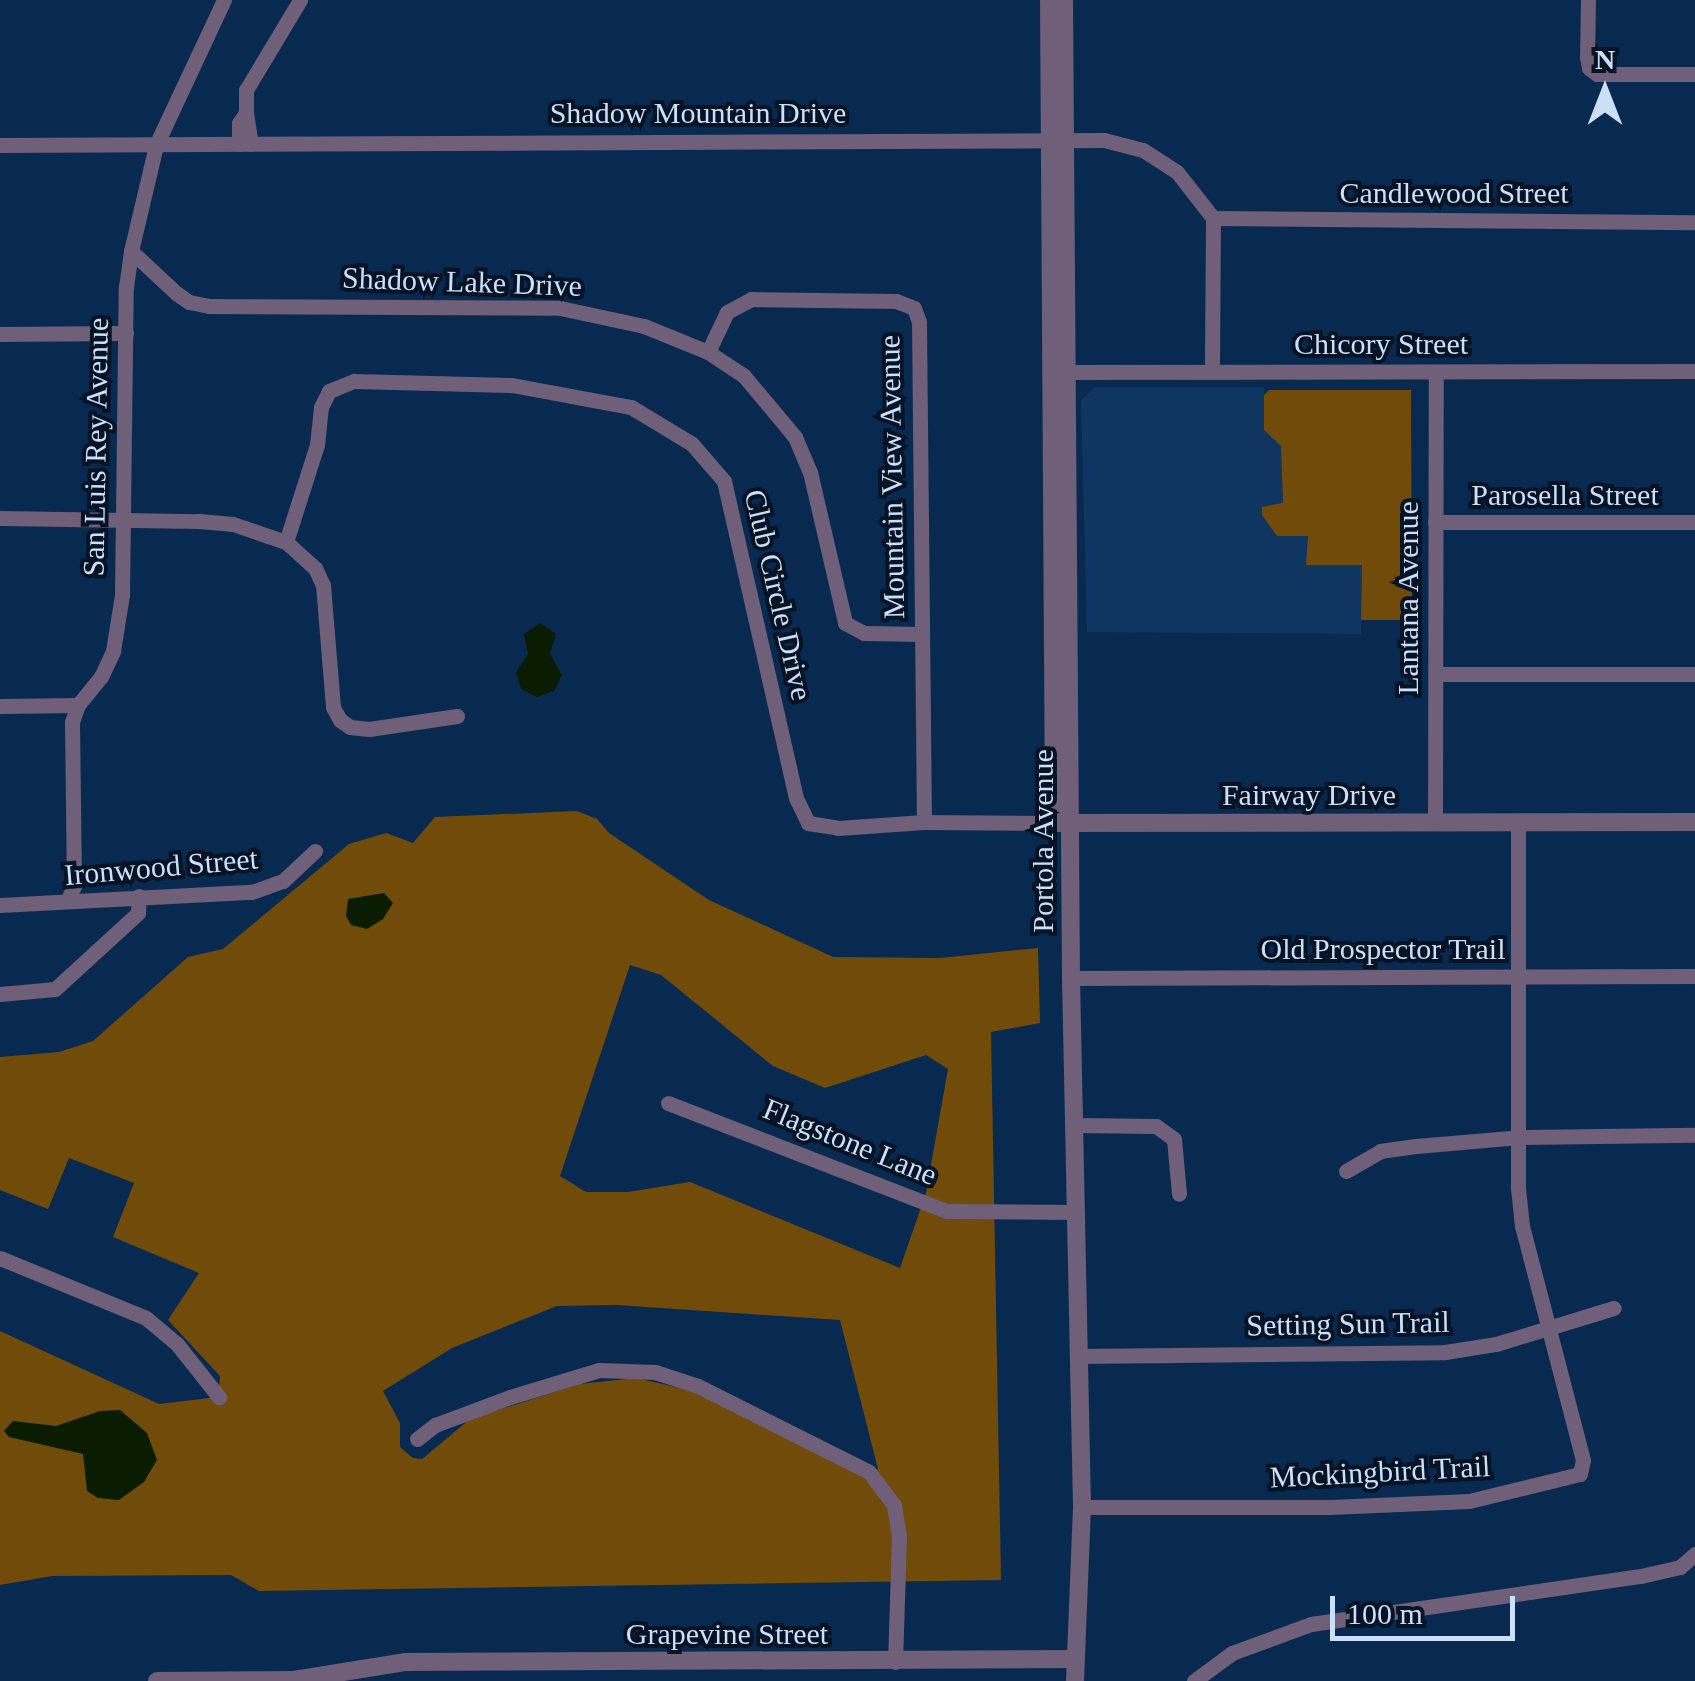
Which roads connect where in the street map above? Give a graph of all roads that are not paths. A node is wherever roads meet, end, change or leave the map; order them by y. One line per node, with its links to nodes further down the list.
1 (224, 0): 9 (street, San Luis Rey Avenue)
2 (300, 0): 10 (street)
3 (1049, 0): 7 (street, Portola Avenue)
4 (1064, 0): 7 (street, Portola Avenue)
5 (1588, 0): 6 (street)
6 (1695, 74)
7 (1057, 138): 10 (street, Shadow Mountain Drive); 11 (street, Shadow Mountain Drive); 19 (street, Portola Avenue); 35 (street, Portola Avenue)
8 (0, 144): 9 (street, Shadow Mountain Drive)
9 (156, 144): 10 (street, Shadow Mountain Drive); 13 (street, San Luis Rey Avenue)
10 (245, 144)
11 (1213, 218): 12 (street, Candlewood Street); 17 (street)
12 (1695, 222)
13 (132, 251): 14 (street, San Luis Rey Avenue); 16 (street, Shadow Lake Drive)
14 (126, 333): 15 (street); 22 (street, San Luis Rey Avenue)
15 (0, 334)
16 (708, 352): 26 (street, Shadow Lake Drive); 26 (street, Mountain View Avenue)
17 (1212, 371): 19 (street, Chicory Street); 20 (street, Chicory Street)
18 (1695, 371): 20 (street, Chicory Street)
19 (1067, 372): 35 (street, Portola Avenue)
20 (1436, 372): 23 (street, Lantana Avenue)
21 (0, 518): 22 (street)
22 (124, 518): 25 (street); 29 (street, San Luis Rey Avenue)
23 (1435, 522): 24 (street, Parosella Street); 27 (street, Lantana Avenue)
24 (1695, 522)
25 (286, 542): 31 (street); 32 (street, Club Circle Drive)
26 (922, 634): 32 (street, Mountain View Avenue)
27 (1436, 674): 28 (street); 33 (street, Lantana Avenue)
28 (1695, 674)
29 (78, 705): 30 (street); 39 (street, San Luis Rey Avenue)
30 (0, 706)
31 (457, 716)
32 (924, 822): 35 (street, Fairway Drive)
33 (1435, 822): 35 (street, Fairway Drive); 36 (street, Fairway Drive)
34 (1695, 822): 36 (street, Fairway Drive)
35 (1062, 823): 43 (street, Portola Avenue)
36 (1518, 823): 41 (street)
37 (315, 851): 38 (street, Ironwood Street)
38 (139, 896): 39 (street, Ironwood Street); 44 (street)
39 (68, 899): 40 (street, Ironwood Street)
40 (0, 905)
41 (1518, 976): 42 (street, Old Prospector Trail); 43 (street, Old Prospector Trail); 48 (street)
42 (1695, 976)
43 (1071, 978): 46 (street, Portola Avenue)
44 (0, 994)
45 (668, 1103): 51 (street, Flagstone Lane)
46 (1075, 1125): 50 (street); 51 (street, Portola Avenue)
47 (1695, 1135): 48 (street)
48 (1520, 1137): 49 (street); 54 (street)
49 (1346, 1170)
50 (1180, 1194)
51 (1076, 1212): 55 (street, Portola Avenue)
52 (0, 1258): 56 (street)
53 (1614, 1308): 54 (street, Setting Sun Trail)
54 (1550, 1324): 55 (street, Setting Sun Trail); 58 (street, Mockingbird Trail)
55 (1078, 1356): 58 (street, Portola Avenue)
56 (219, 1397)
57 (417, 1439): 61 (street)
58 (1082, 1508): 60 (street, Portola Avenue)
59 (1695, 1554): 64 (street)
60 (1074, 1659): 61 (street, Grapevine Street); 63 (street, Portola Avenue)
61 (895, 1662): 62 (street, Grapevine Street)
62 (157, 1681)
63 (1075, 1681)
64 (1194, 1681)

